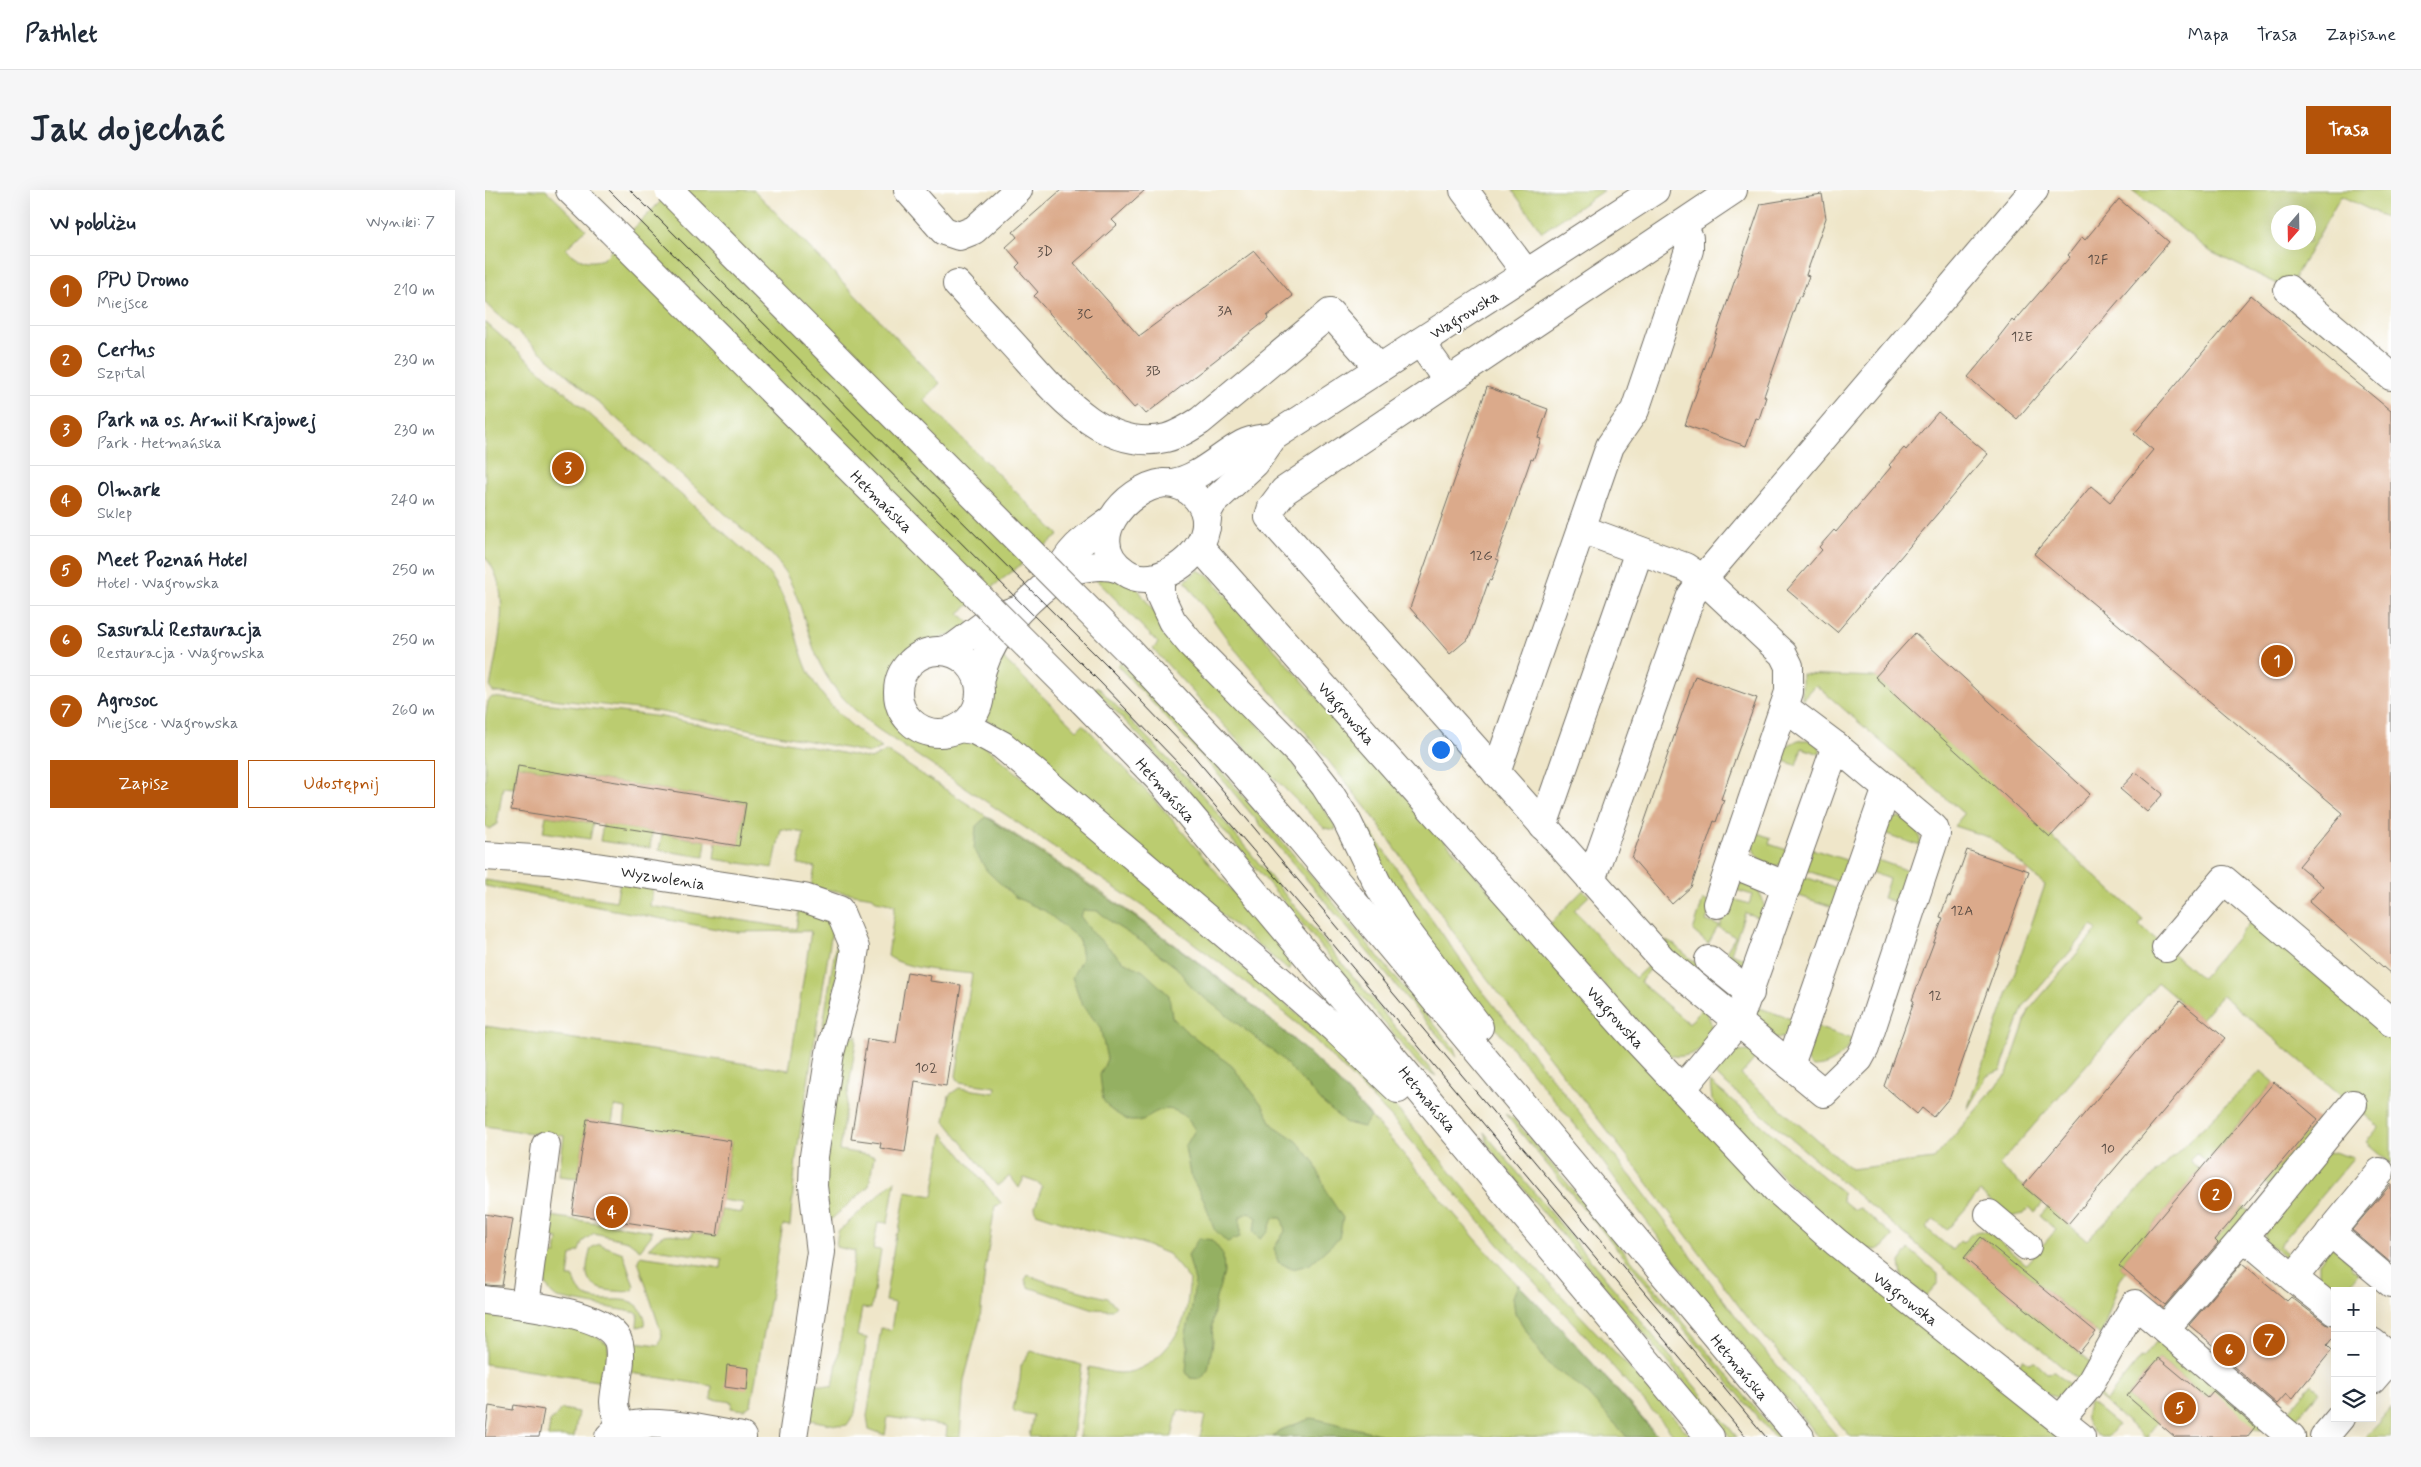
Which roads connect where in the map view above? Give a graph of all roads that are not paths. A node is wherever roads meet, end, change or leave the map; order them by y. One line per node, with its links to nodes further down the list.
1 (570, 190): 63 (street, Hetmańska, bridge)
2 (669, 190): 60 (street, Hetmańska, bridge)
3 (908, 190): 4 (street)
4 (1017, 190)
5 (1464, 190): 10 (street)
6 (1655, 190): 10 (street, Wagrowska)
7 (1733, 190): 9 (street)
8 (2034, 190): 26 (street)
9 (1683, 224): 16 (street); 20 (street)
10 (1527, 274): 13 (street, Wagrowska)
11 (957, 284): 14 (street)
12 (2288, 289): 15 (street)
13 (1420, 342): 14 (street, Wagrowska); 16 (street)
14 (1379, 368): 17 (street, Wagrowska)
15 (2391, 376)
16 (1448, 381): 33 (street)
17 (1273, 437): 18 (street, Wagrowska); 21 (street, Wagrowska)
18 (1172, 483): 19 (street); 21 (street)
19 (1111, 520): 23 (street); 24 (street)
20 (1581, 529): 22 (street); 33 (street)
21 (1202, 537): 25 (street); 47 (street, Wagrowska)
22 (1639, 550): 26 (street); 35 (street)
23 (1120, 569): 24 (street); 25 (street)
24 (1059, 575): 27 (street)
25 (1160, 577): 60 (street)
26 (1703, 579): 30 (street); 38 (street)
27 (1017, 610): 28 (street); 29 (street)
28 (940, 651): 29 (street); 31 (street)
29 (979, 682): 31 (street)
30 (1785, 706): 32 (street); 37 (street)
31 (959, 728): 63 (street)
32 (1836, 746): 34 (street); 39 (street)
33 (1496, 773): 35 (street)
34 (1887, 788): 46 (street); 46 (street)
35 (1543, 826): 38 (street)
36 (485, 856): 70 (street, Wyzwolenia)
37 (1731, 863): 39 (street); 40 (street)
38 (1591, 880): 44 (street)
39 (1787, 886): 43 (street)
40 (1717, 904)
41 (2166, 948): 45 (street)
42 (1709, 960): 43 (street)
43 (1750, 993): 44 (street)
44 (1738, 1022): 46 (street); 47 (street)
45 (2391, 1022)
46 (1790, 1065)
47 (1682, 1089): 66 (street, Wagrowska)
48 (2353, 1104): 53 (street)
49 (545, 1145): 58 (street)
50 (2381, 1172): 52 (street)
51 (1989, 1214): 54 (street)
52 (2329, 1232): 55 (street); 56 (street)
53 (2244, 1238): 55 (street); 61 (street)
54 (2027, 1246)
55 (2293, 1278): 59 (street)
56 (2391, 1283)
57 (485, 1300): 58 (street)
58 (525, 1305): 68 (street)
59 (2331, 1308)
60 (1693, 1312): 72 (street, Hetmańska)
61 (2165, 1329): 66 (street); 74 (street)
62 (2376, 1345): 64 (street)
63 (1644, 1357): 71 (street, Hetmańska)
64 (2391, 1358): 65 (street)
65 (2375, 1377)
66 (2060, 1420): 73 (street, Wagrowska)
67 (2337, 1422): 75 (street)
68 (615, 1433): 69 (street)
69 (742, 1437)
70 (793, 1437)
71 (1710, 1437)
72 (1800, 1437)
73 (2081, 1437)
74 (2291, 1437)
75 (2324, 1437)

